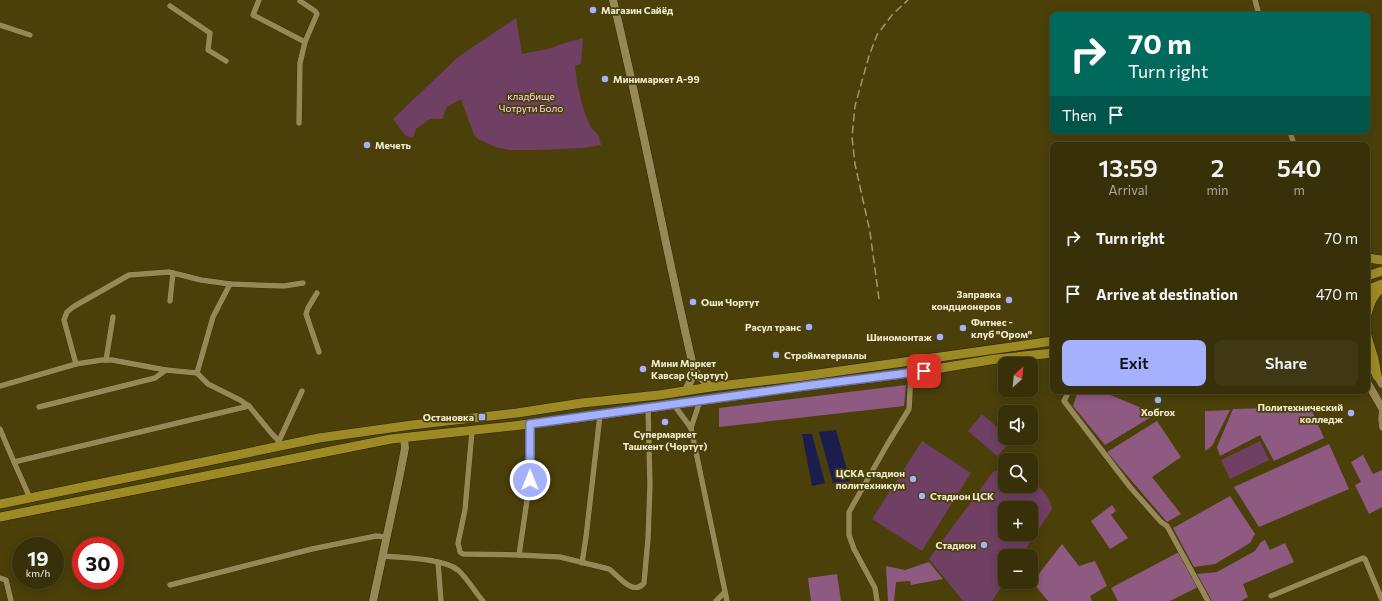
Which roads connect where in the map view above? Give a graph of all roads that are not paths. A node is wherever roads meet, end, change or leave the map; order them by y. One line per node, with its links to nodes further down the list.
1 (259, 0): 9 (street)
2 (613, 0): 34 (street)
3 (1255, 0): 6 (street)
4 (300, 1): 9 (street)
5 (170, 6): 10 (street)
6 (1258, 12)
7 (0, 25): 8 (street)
8 (30, 35)
9 (305, 42): 11 (street)
10 (226, 61)
11 (298, 123)
12 (1370, 258): 13 (main road)
13 (1382, 260)
14 (1382, 270): 16 (main road)
15 (173, 273): 18 (street); 23 (street); 31 (street)
16 (1370, 275)
17 (303, 283): 18 (street)
18 (230, 284): 35 (street)
19 (1382, 284): 21 (main road)
20 (1382, 288): 24 (main road)
21 (1370, 289)
22 (317, 293): 28 (street)
23 (170, 301)
24 (1370, 302)
25 (113, 317): 30 (street)
26 (1050, 341): 37 (main road)
27 (1370, 346): 38 (main road)
28 (319, 352)
29 (1050, 353): 36 (main road)
30 (106, 360): 31 (street); 33 (street)
31 (76, 364): 39 (street)
32 (1370, 364): 38 (street)
33 (166, 370): 35 (street); 50 (street)
34 (694, 370): 41 (street); 43 (street)
35 (197, 373): 49 (street)
36 (911, 373): 40 (main road); 84 (street)
37 (804, 376): 40 (main road); 41 (main road)
38 (1380, 380)
39 (0, 386)
40 (805, 386): 46 (main road)
41 (711, 387): 43 (main road)
42 (1370, 387): 52 (street)
43 (686, 390): 47 (main road)
44 (302, 391): 62 (street)
45 (1068, 394): 85 (street)
46 (700, 401): 48 (main road); 56 (street)
47 (582, 403): 54 (main road); 60 (main road)
48 (674, 405): 51 (main road); 56 (street)
49 (249, 406): 62 (street); 64 (street)
50 (39, 407)
51 (648, 408): 53 (main road); 72 (street)
52 (1382, 408): 57 (street)
53 (600, 415): 54 (main road); 72 (street)
54 (584, 417): 55 (main road)
55 (530, 424): 59 (main road); 69 (street)
56 (691, 428): 75 (street)
57 (1382, 428)
58 (0, 429): 64 (street)
59 (472, 431): 61 (main road); 69 (street)
60 (344, 434): 62 (main road); 63 (main road)
61 (404, 438): 63 (main road); 68 (street)
62 (278, 443): 65 (main road)
63 (345, 448): 67 (main road)
64 (14, 462): 65 (street)
65 (30, 498): 66 (main road)
66 (0, 504)
67 (0, 517)
68 (386, 537): 70 (street); 74 (street)
69 (519, 554): 72 (street)
70 (383, 556): 71 (street); 79 (street)
71 (438, 562): 80 (street); 81 (street)
72 (582, 563)
73 (0, 578): 78 (street)
74 (170, 585)
75 (724, 593): 82 (street); 83 (street)
76 (1271, 596): 77 (street)
77 (1382, 600)
78 (11, 601)
79 (373, 601)
80 (441, 601)
81 (483, 601)
82 (716, 601)
83 (727, 601)
84 (877, 601)
85 (1208, 601)

